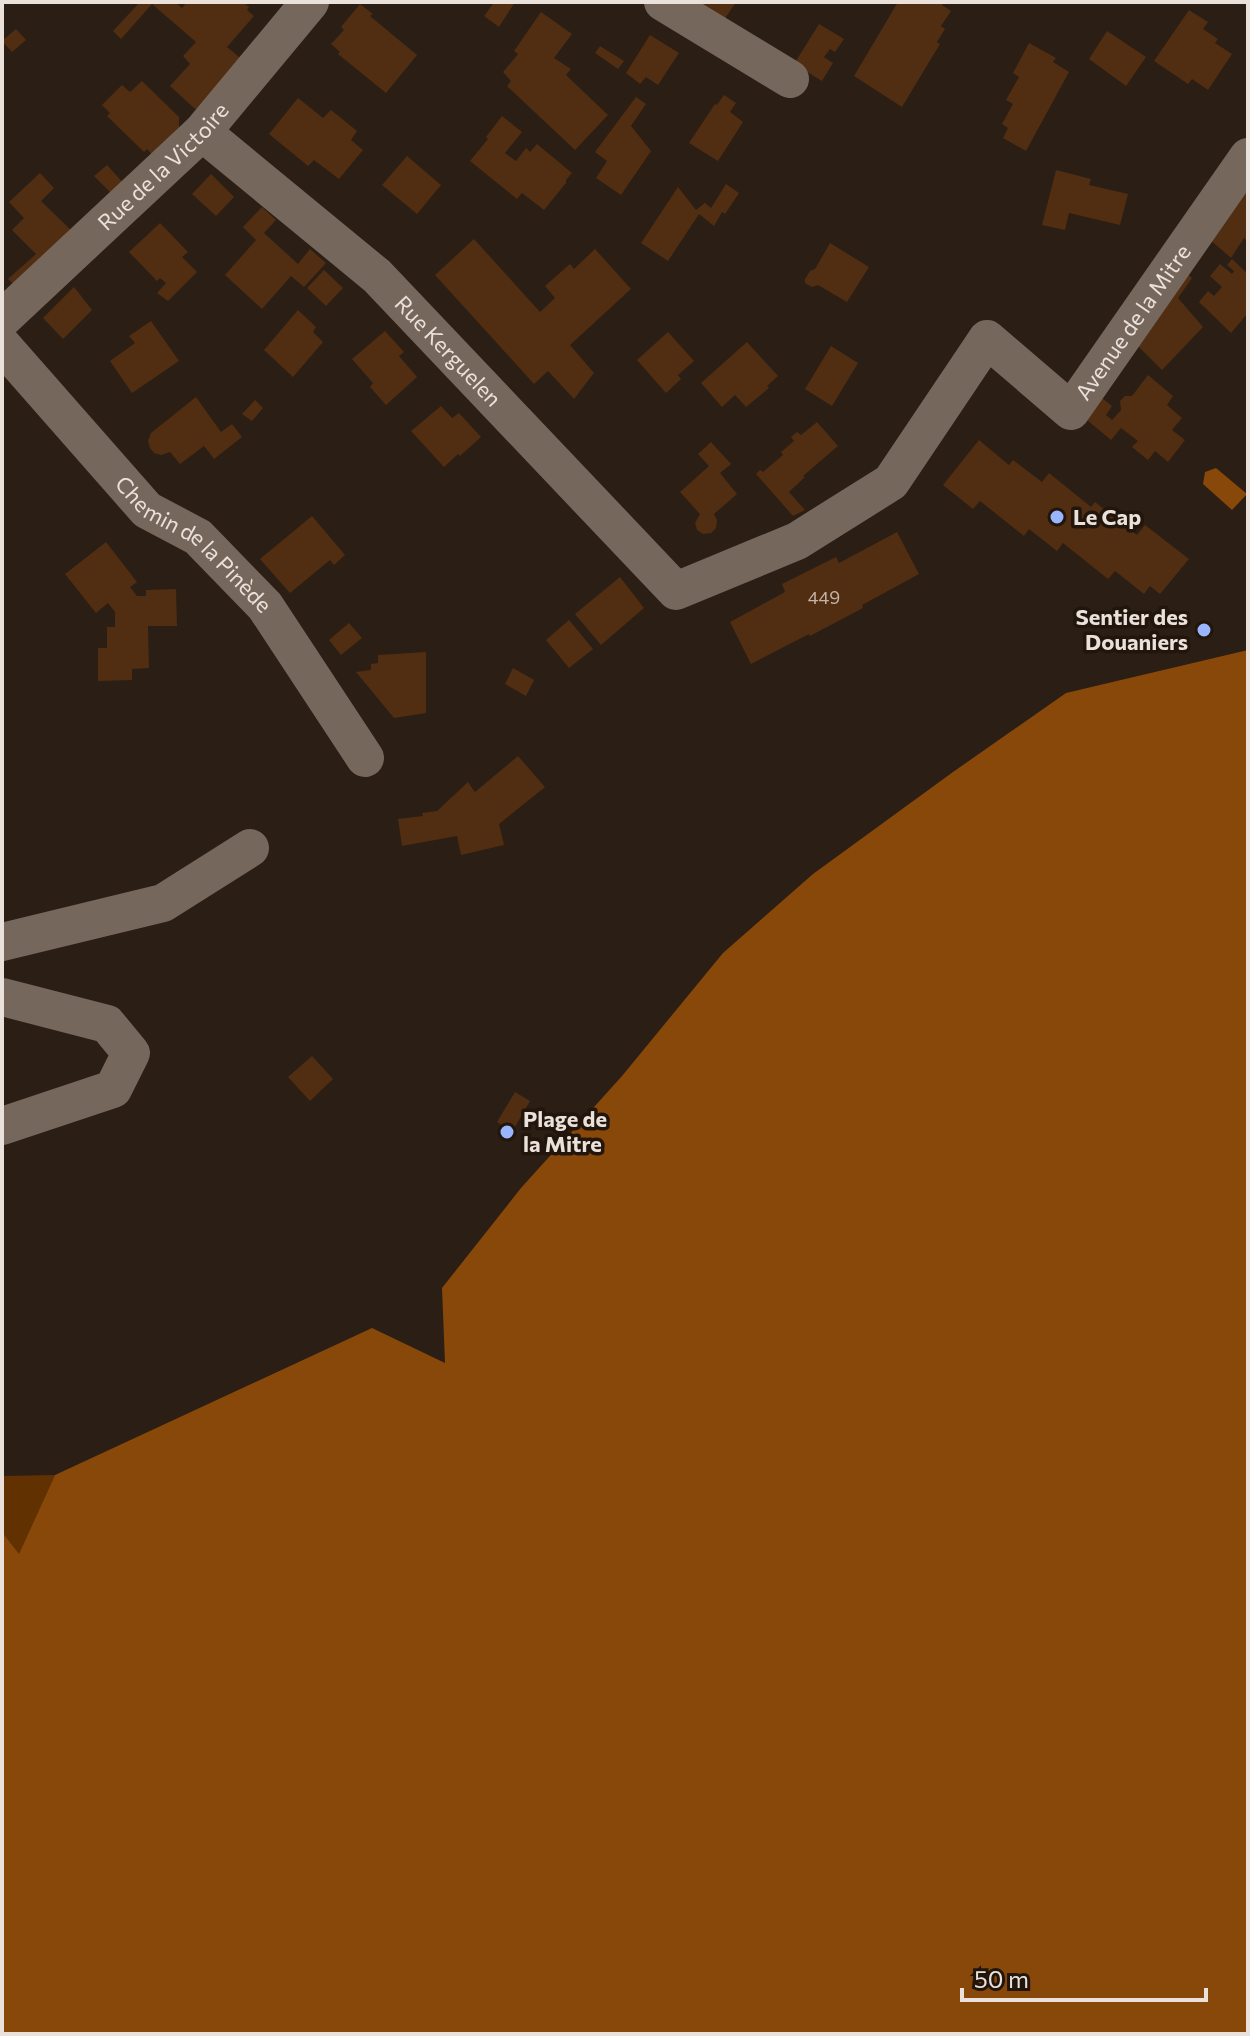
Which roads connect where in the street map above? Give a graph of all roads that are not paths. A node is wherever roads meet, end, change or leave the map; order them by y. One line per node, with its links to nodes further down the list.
1 (310, 2): 4 (street, Rue de la Victoire)
2 (663, 2): 3 (street)
3 (790, 79)
4 (202, 132): 6 (street, Rue de la Victoire); 8 (street, Rue Kerguelen)
5 (1248, 157): 8 (street, Avenue de la Mitre)
6 (2, 319)
7 (2, 345): 9 (street, Chemin de la Pinède)
8 (676, 591)
9 (365, 758)
10 (250, 848): 11 (street)
11 (2, 942)
12 (2, 997): 13 (street)
13 (2, 1126)

